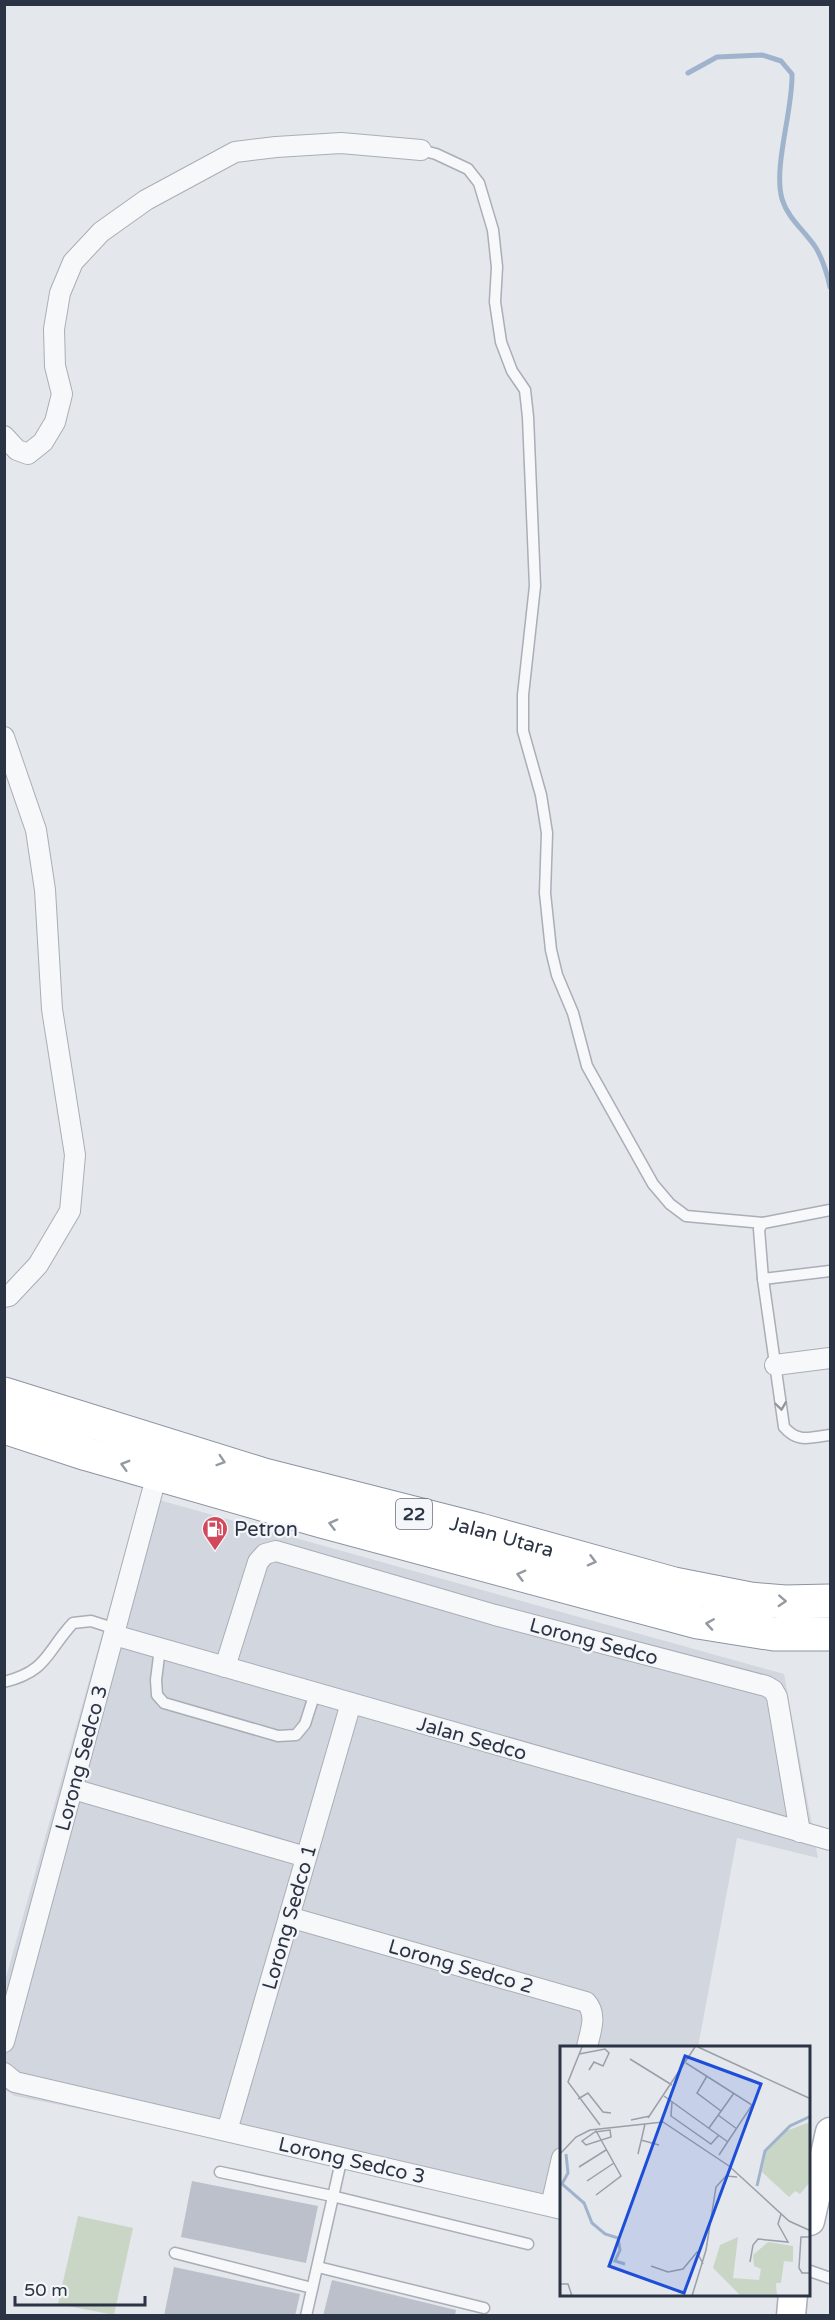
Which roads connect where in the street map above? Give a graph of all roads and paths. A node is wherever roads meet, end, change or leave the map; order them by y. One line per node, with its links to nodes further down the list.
1 (421, 150): 2 (street); 5 (lane)
2 (4, 436)
3 (4, 737): 8 (street)
4 (831, 1210): 5 (lane)
5 (763, 1224): 7 (lane)
6 (831, 1271): 7 (lane)
7 (764, 1279): 10 (lane)
8 (4, 1297)
9 (831, 1358): 10 (street)
10 (775, 1365): 15 (lane, one-way to 15)
11 (4, 1373): 16 (highway)
12 (4, 1394): 16 (highway, Jalan Utara / 22)
13 (4, 1414): 17 (highway)
14 (4, 1427): 17 (highway, Jalan Utara / 22)
15 (831, 1435)
16 (177, 1447): 19 (highway, Jalan Utara / 22, one-way to 19)
17 (87, 1454): 18 (highway, Jalan Utara / 22, one-way to 17)
18 (157, 1474): 20 (street, Lorong Sedco 3); 21 (highway, Jalan Utara / 22, one-way to 18)
19 (831, 1601)
20 (115, 1632): 22 (street, Jalan Sedco); 24 (lane); 27 (street, Lorong Sedco 3)
21 (831, 1634)
22 (160, 1648): 23 (street, Jalan Sedco); 25 (lane)
23 (225, 1667): 25 (street, Jalan Sedco); 28 (street, Lorong Sedco)
24 (4, 1682)
25 (315, 1693): 26 (street, Jalan Sedco)
26 (351, 1703): 28 (street, Jalan Sedco); 30 (street, Lorong Sedco 1)
27 (73, 1789): 30 (street); 32 (street, Lorong Sedco 3)
28 (800, 1832): 29 (street, Jalan Sedco)
29 (831, 1840)
30 (306, 1857): 31 (street, Lorong Sedco 1)
31 (289, 1917): 33 (street, Lorong Sedco 2); 35 (street, Lorong Sedco 1)
32 (4, 2042)
33 (587, 2046)
34 (4, 2073): 35 (street, Lorong Sedco 3)
35 (227, 2131): 37 (street, Lorong Sedco 3)
36 (831, 2132): 42 (main road)
37 (342, 2157): 40 (lane); 41 (street, Lorong Sedco 3)
38 (220, 2172): 40 (lane)
39 (560, 2178): 41 (street)
40 (332, 2196): 43 (lane); 45 (lane)
41 (557, 2207)
42 (811, 2217)
43 (528, 2244)
44 (175, 2253): 48 (lane)
45 (318, 2267): 48 (lane); 49 (lane)
46 (811, 2271): 47 (lane)
47 (831, 2278)
48 (312, 2288): 50 (lane)
49 (484, 2308)
50 (306, 2316)

